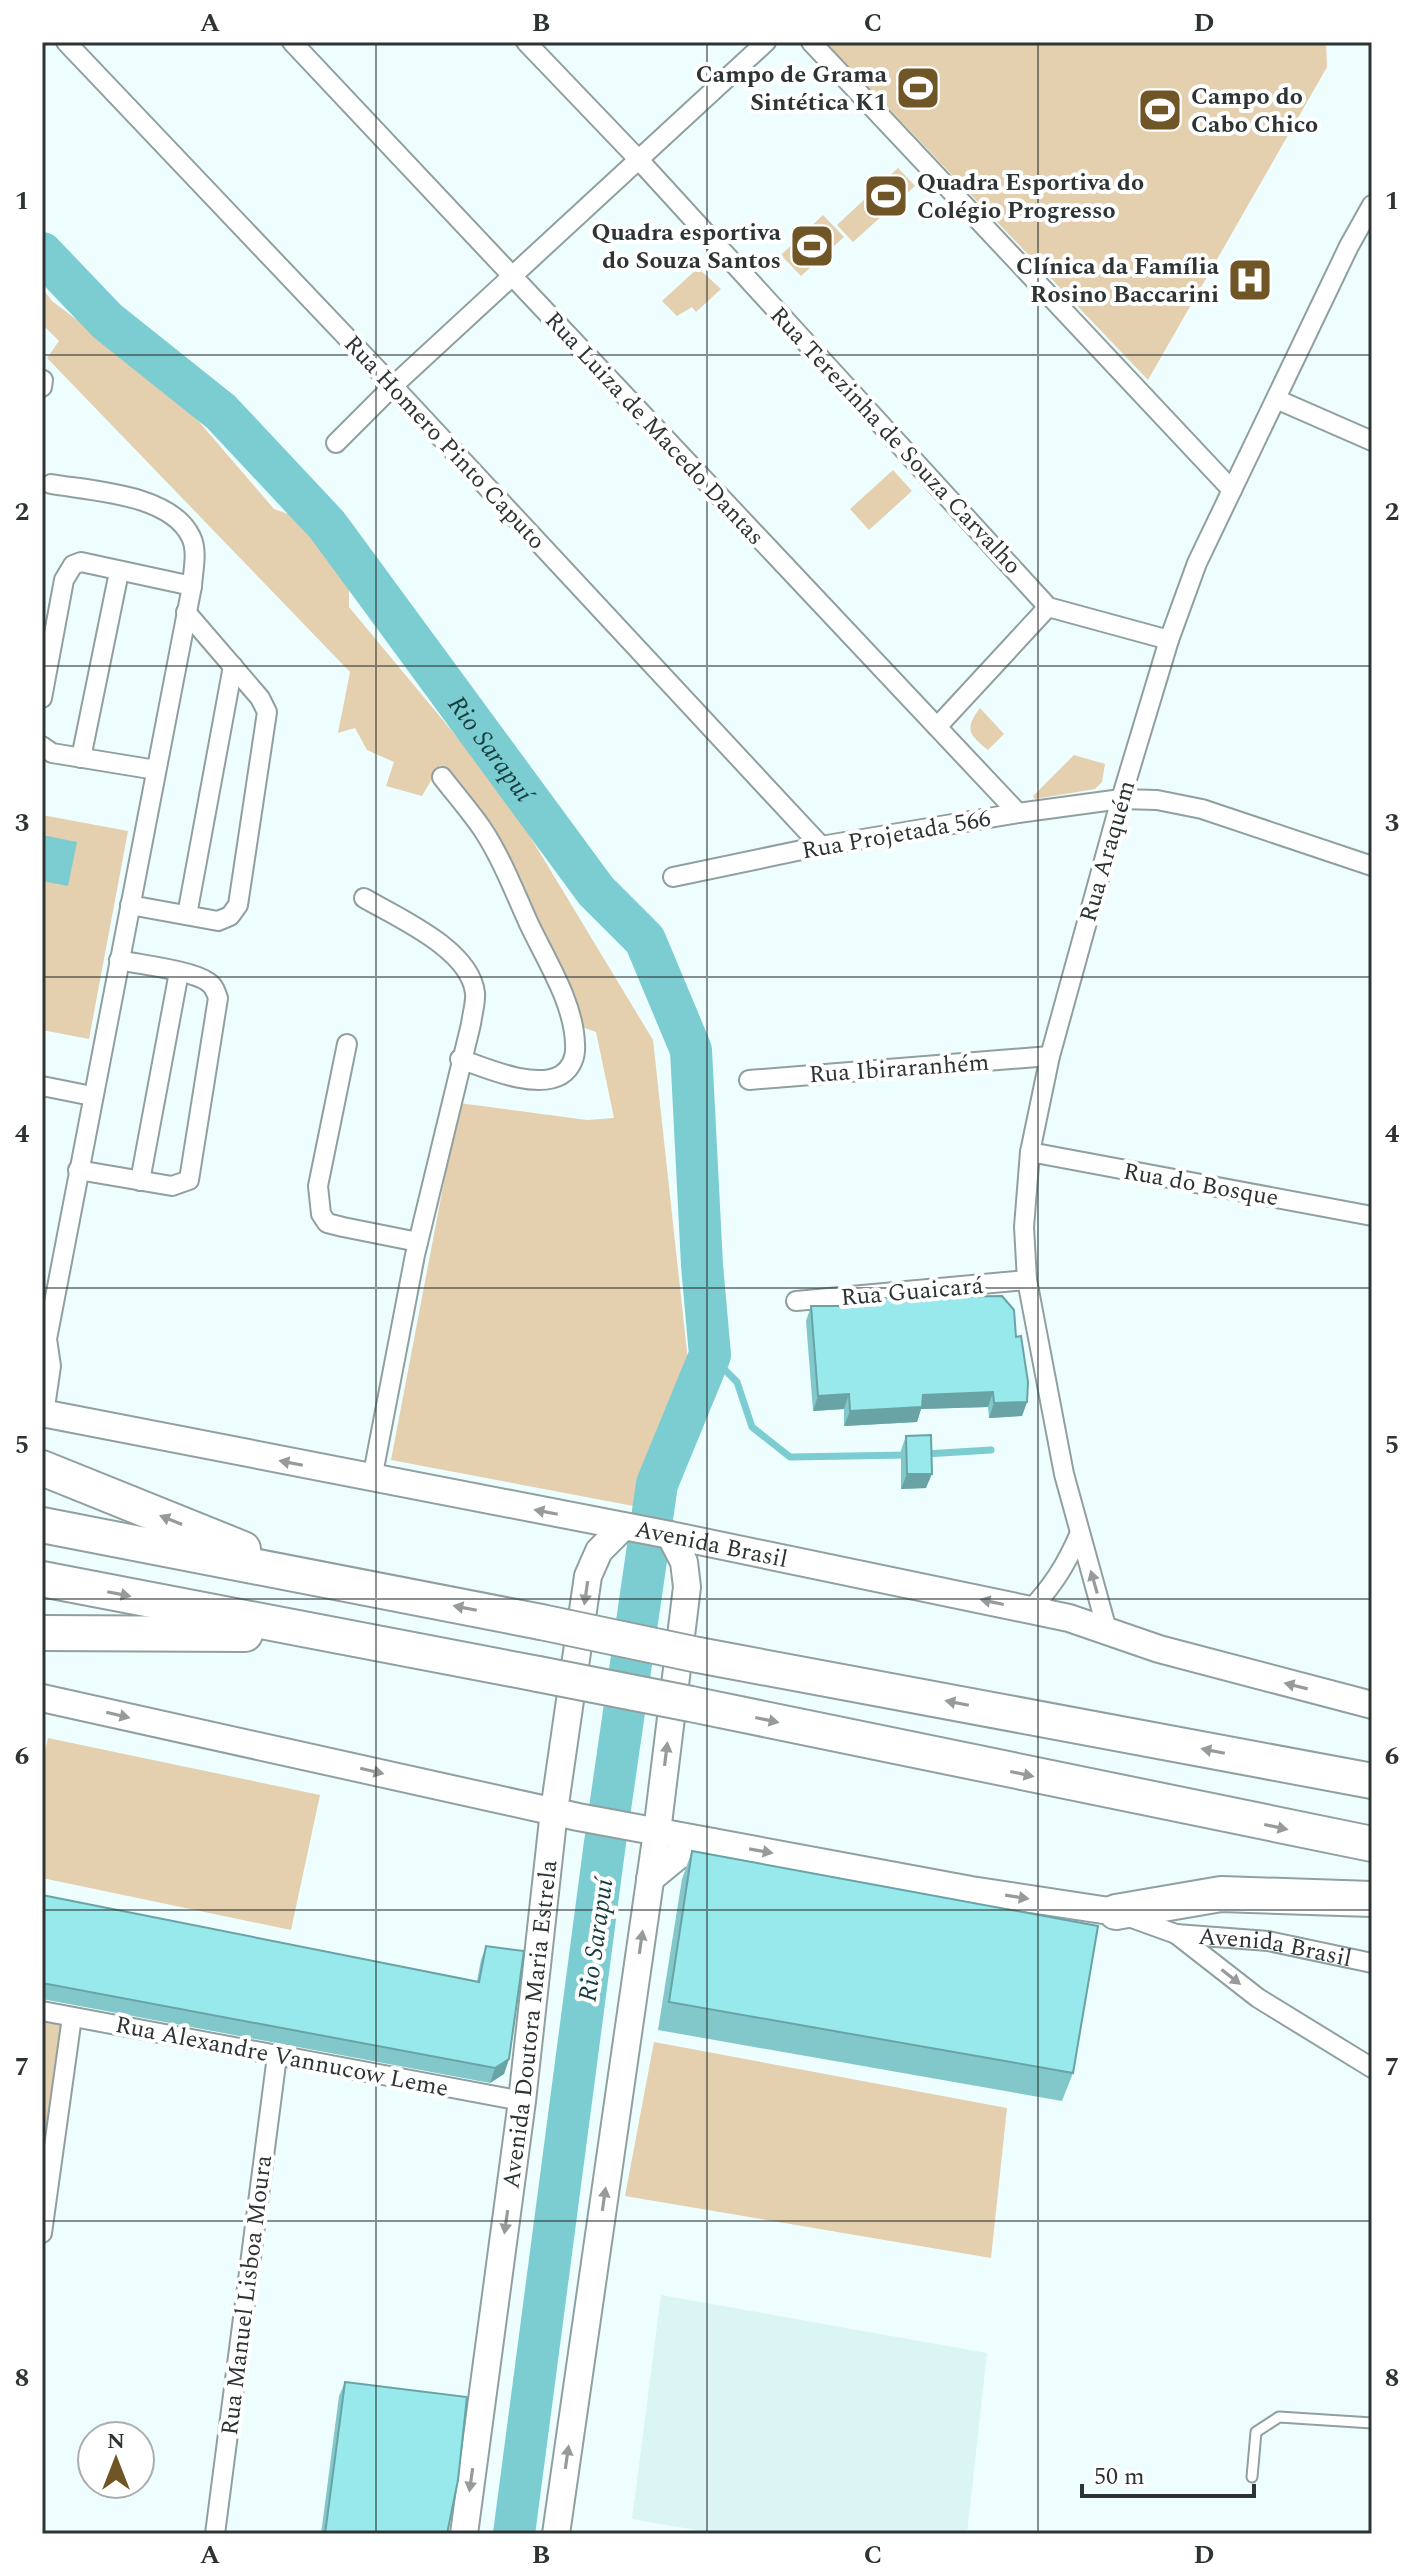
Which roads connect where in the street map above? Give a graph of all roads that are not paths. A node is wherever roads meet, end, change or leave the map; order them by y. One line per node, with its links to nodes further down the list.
1 (66, 42): 9 (street, Rua Homero Pinto Caputo)
2 (292, 42): 8 (street, Rua Luiza de Macedo Dantas)
3 (526, 42): 6 (street, Rua Terezinha de Souza Carvalho)
4 (811, 42): 14 (street)
5 (757, 45): 6 (street)
6 (639, 160): 8 (street); 17 (street, Rua Terezinha de Souza Carvalho)
7 (1372, 205): 10 (street, Rua Araquém)
8 (513, 277): 9 (street); 22 (street, Rua Luiza de Macedo Dantas)
9 (393, 386): 12 (street); 29 (street, Rua Homero Pinto Caputo)
10 (1276, 399): 11 (street); 14 (street, Rua Araquém)
11 (1372, 441)
12 (336, 443)
13 (51, 484): 16 (street)
14 (1232, 490): 19 (street, Rua Araquém)
15 (119, 572): 16 (street); 21 (street); 24 (street)
16 (192, 586): 18 (street)
17 (1048, 607): 19 (street); 22 (street)
18 (186, 612): 20 (street); 25 (street)
19 (1169, 640): 27 (street, Rua Araquém)
20 (233, 666): 34 (street); 34 (street)
21 (42, 698)
22 (937, 727): 28 (street, Rua Luiza de Macedo Dantas)
23 (42, 746): 24 (street)
24 (81, 758): 25 (street)
25 (156, 770): 33 (street)
26 (442, 777): 39 (street)
27 (1121, 799): 28 (street, Rua Projetada 566); 30 (street, Rua Projetada 566); 38 (street, Rua Araquém)
28 (1018, 813): 29 (street, Rua Projetada 566)
29 (821, 846): 31 (street, Rua Projetada 566)
30 (1372, 866)
31 (673, 877)
32 (364, 898): 39 (street)
33 (130, 905): 34 (street); 35 (street)
34 (187, 915)
35 (119, 960): 36 (street); 42 (street)
36 (179, 972): 45 (street); 45 (street)
37 (347, 1044): 47 (street)
38 (1050, 1056): 40 (street, Rua Ibiraranhém); 43 (street, Rua Araquém)
39 (460, 1059): 47 (street)
40 (749, 1080)
41 (42, 1086): 42 (street)
42 (92, 1096): 44 (street)
43 (1030, 1152): 46 (street, Rua do Bosque); 49 (street, Rua Araquém)
44 (78, 1170): 45 (street); 48 (street)
45 (140, 1181)
46 (1372, 1216)
47 (418, 1242): 54 (street)
48 (51, 1275): 51 (street)
49 (1027, 1280): 50 (street, Rua Guaicará); 58 (street, Rua Araquém)
50 (796, 1301)
51 (45, 1343): 52 (street)
52 (43, 1413): 54 (street, Avenida Brasil, one-way to 52)
53 (42, 1468): 60 (highway, one-way to 53)
54 (372, 1479): 56 (street, Avenida Brasil, one-way to 54)
55 (42, 1525): 60 (highway)
56 (627, 1528): 57 (street, Avenida Brasil); 69 (street, Avenida Doutora Maria Estrela, one-way to 69)
57 (667, 1535): 61 (street, Avenida Brasil, one-way to 57); 70 (street, one-way to 57)
58 (1079, 1535): 61 (street); 62 (street, Rua Araquém, one-way to 58)
59 (42, 1579): 64 (highway, one-way to 64)
60 (321, 1581): 67 (highway, one-way to 60, bridge)
61 (1030, 1610): 62 (street, Avenida Brasil)
62 (1107, 1630): 66 (street, Avenida Brasil, one-way to 62)
63 (42, 1633): 64 (highway)
64 (330, 1634): 72 (highway, one-way to 72, bridge)
65 (42, 1698): 68 (street, one-way to 68)
66 (1372, 1705)
67 (1372, 1781)
68 (522, 1805): 69 (street); 73 (street)
69 (566, 1814): 70 (street); 73 (street, Avenida Doutora Maria Estrela)
70 (657, 1832): 71 (street); 74 (street)
71 (712, 1842): 74 (street); 76 (street, one-way to 76)
72 (1372, 1844)
73 (550, 1845): 83 (street, Avenida Doutora Maria Estrela)
74 (650, 1879): 89 (street, one-way to 74)
75 (1372, 1899): 76 (highway)
76 (1116, 1912): 77 (street)
77 (1176, 1934): 78 (street, Avenida Brasil); 82 (street, one-way to 82)
78 (1372, 1963)
79 (42, 2011): 80 (street, Rua Alexandre Vannucow Leme)
80 (72, 2017): 81 (street, Rua Alexandre Vannucow Leme); 84 (street)
81 (277, 2056): 83 (street, Rua Alexandre Vannucow Leme); 87 (street, Rua Manuel Lisboa Moura)
82 (1372, 2068)
83 (522, 2101): 88 (street, Avenida Doutora Maria Estrela, one-way to 88)
84 (42, 2233)
85 (1372, 2423): 86 (lane)
86 (1252, 2477)
87 (215, 2534)
88 (464, 2534)
89 (556, 2534)

